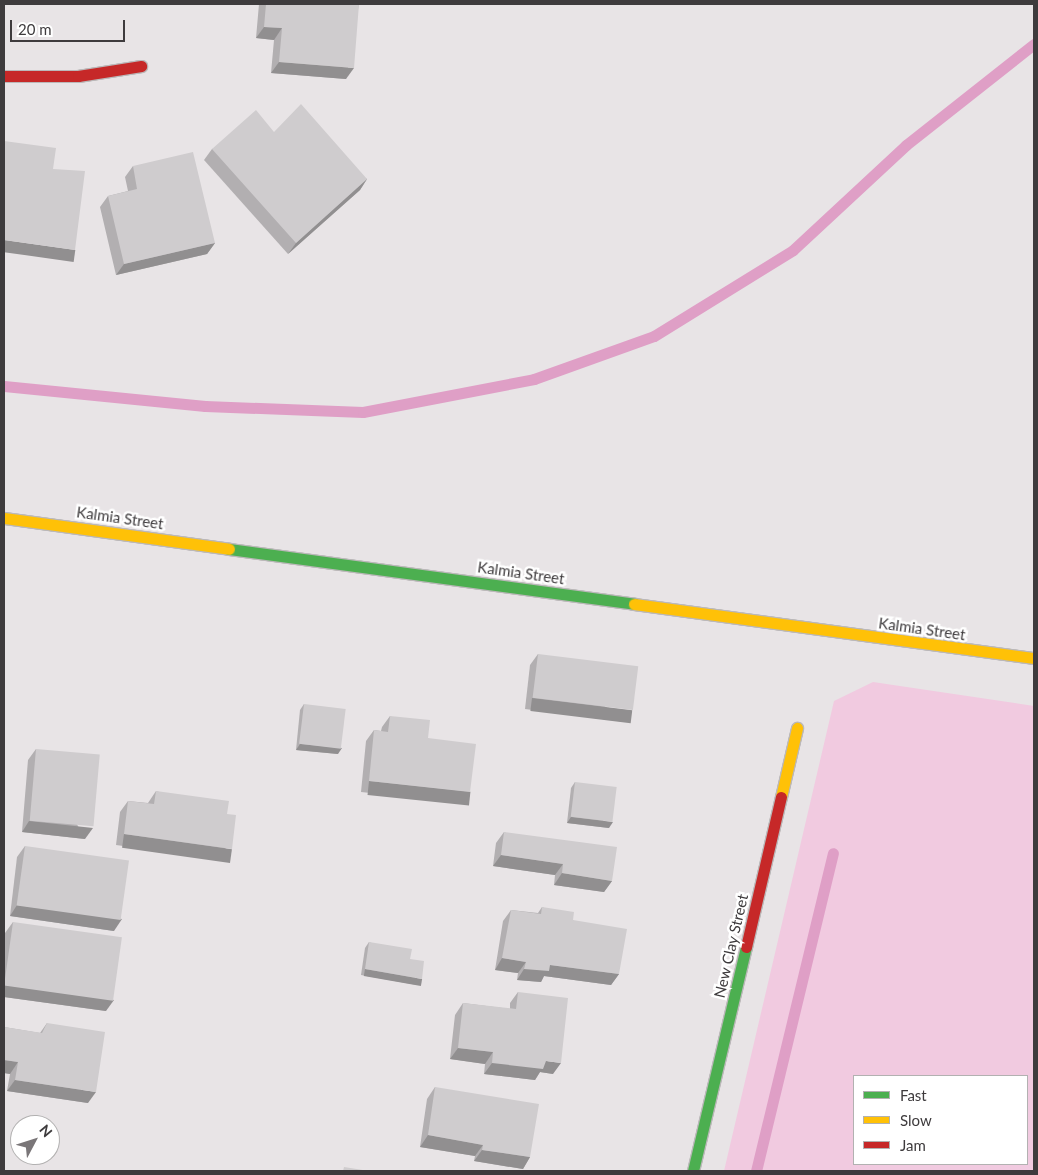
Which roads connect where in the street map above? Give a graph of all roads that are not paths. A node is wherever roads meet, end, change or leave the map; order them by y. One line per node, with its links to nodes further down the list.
1 (141, 66): 2 (street)
2 (4, 76)
3 (4, 518): 4 (street, Kalmia Street)
4 (1034, 658)
5 (797, 728): 6 (street, New Clay Street)
6 (693, 1171)

